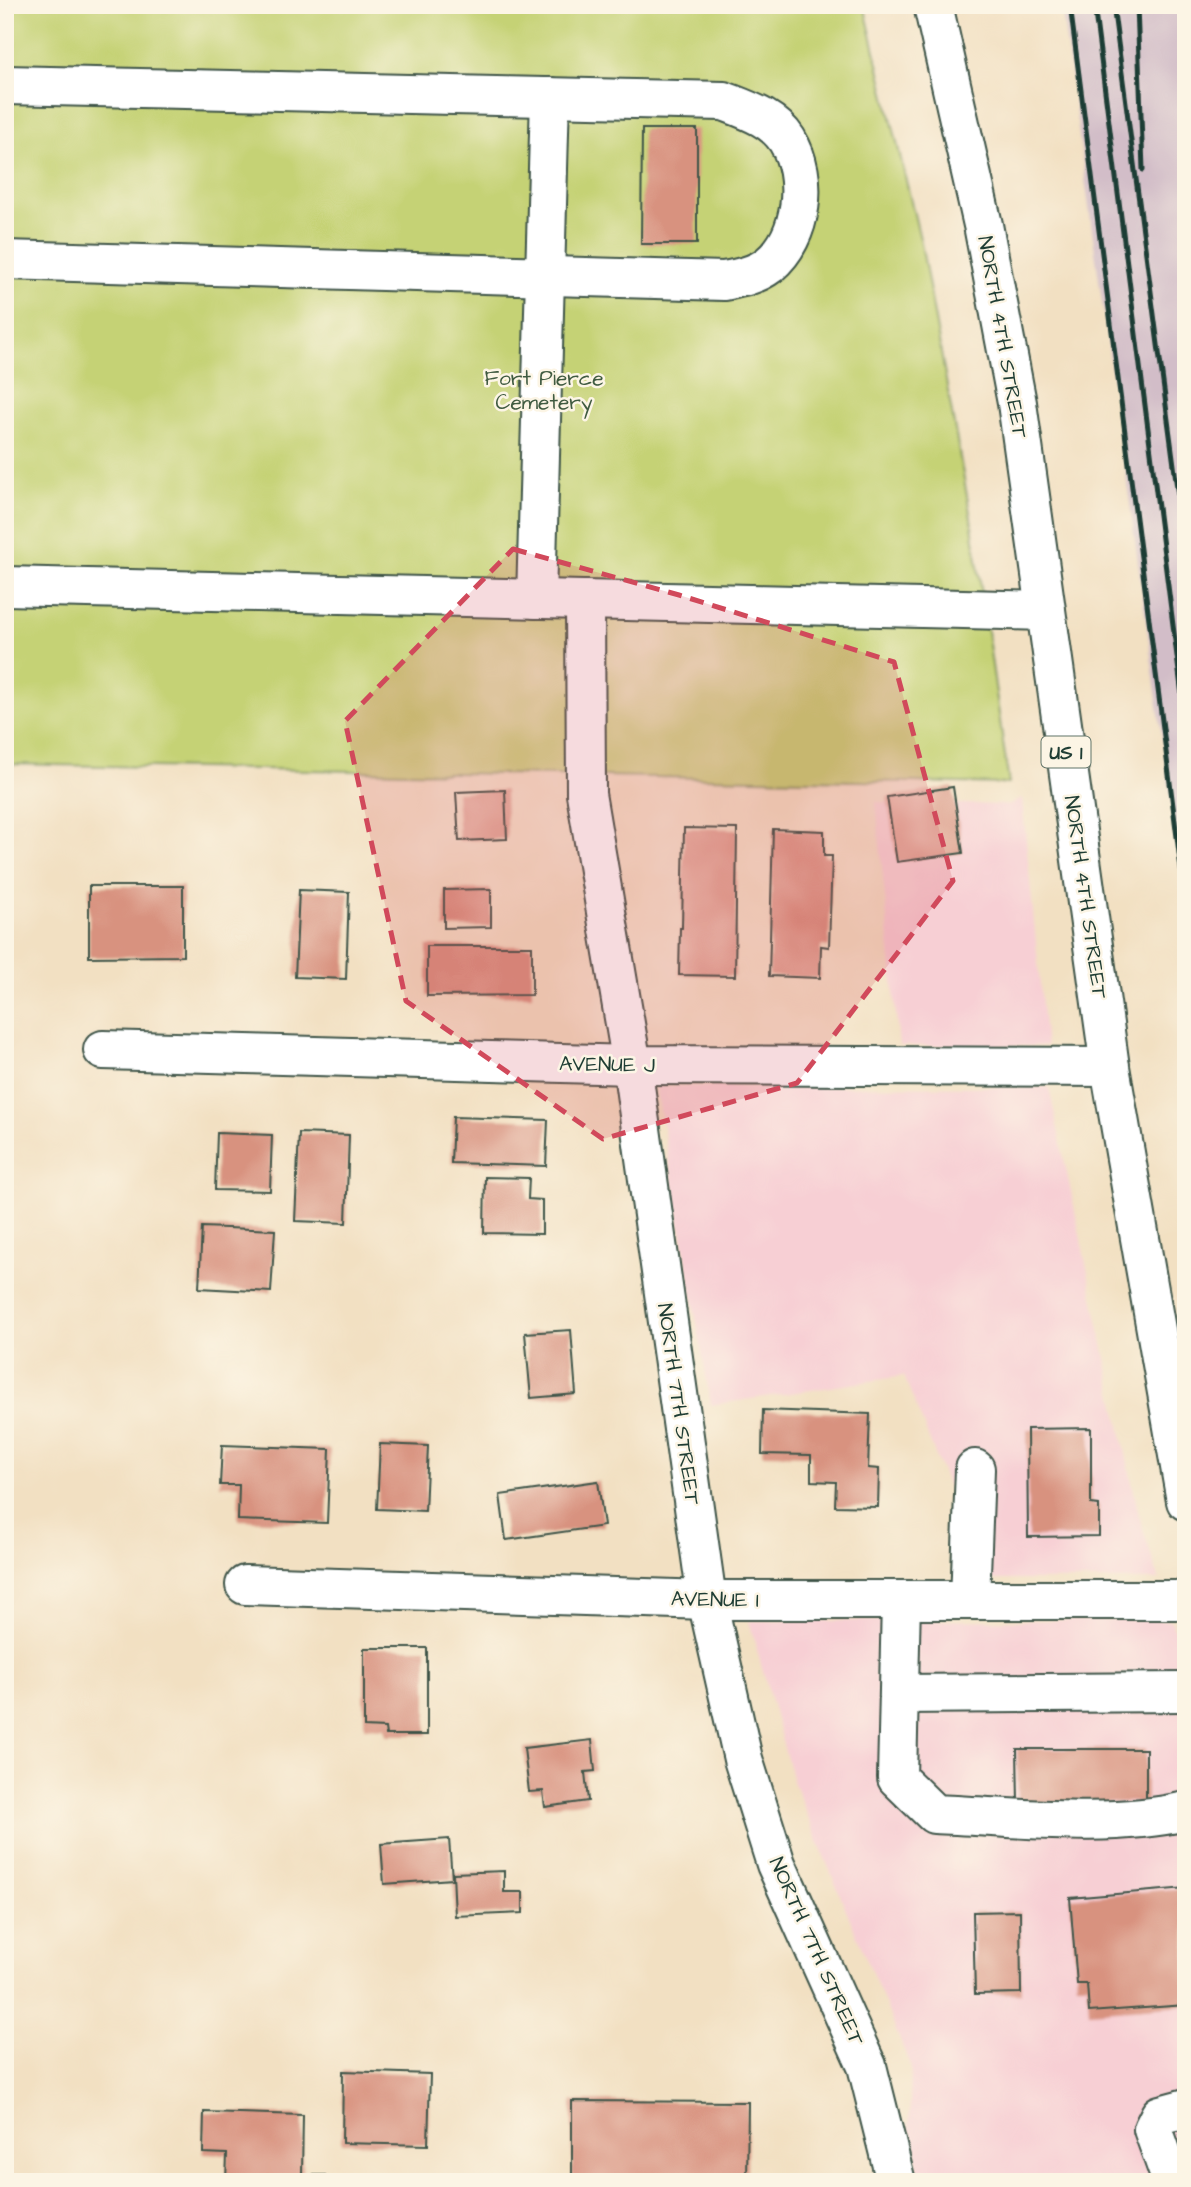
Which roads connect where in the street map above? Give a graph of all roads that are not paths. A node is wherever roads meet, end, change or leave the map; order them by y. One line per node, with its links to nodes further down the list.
1 (933, 5): 9 (street, NORTH 4TH STREET / US 1)
2 (5, 85): 3 (street)
3 (550, 97): 5 (street); 5 (street)
4 (5, 260): 5 (street)
5 (546, 277): 7 (street)
6 (5, 586): 7 (street)
7 (536, 599): 8 (street)
8 (586, 600): 9 (street); 11 (street, NORTH 7TH STREET)
9 (1046, 611): 12 (street, NORTH 4TH STREET / US 1)
10 (103, 1050): 11 (street, AVENUE J)
11 (632, 1065): 12 (street, AVENUE J); 16 (street, NORTH 7TH STREET)
12 (1110, 1067): 14 (street, NORTH 4TH STREET / US 1)
13 (975, 1469): 18 (street)
14 (1186, 1501)
15 (245, 1585): 16 (street, AVENUE I)
16 (707, 1600): 17 (street, AVENUE I); 24 (street, NORTH 7TH STREET)
17 (901, 1600): 18 (street, AVENUE I); 21 (street)
18 (970, 1600): 19 (street, AVENUE I)
19 (1186, 1600)
20 (1186, 1692): 21 (street)
21 (899, 1694): 22 (street)
22 (1186, 1811)
23 (1186, 2108): 25 (street)
24 (896, 2182)
25 (1172, 2182)

